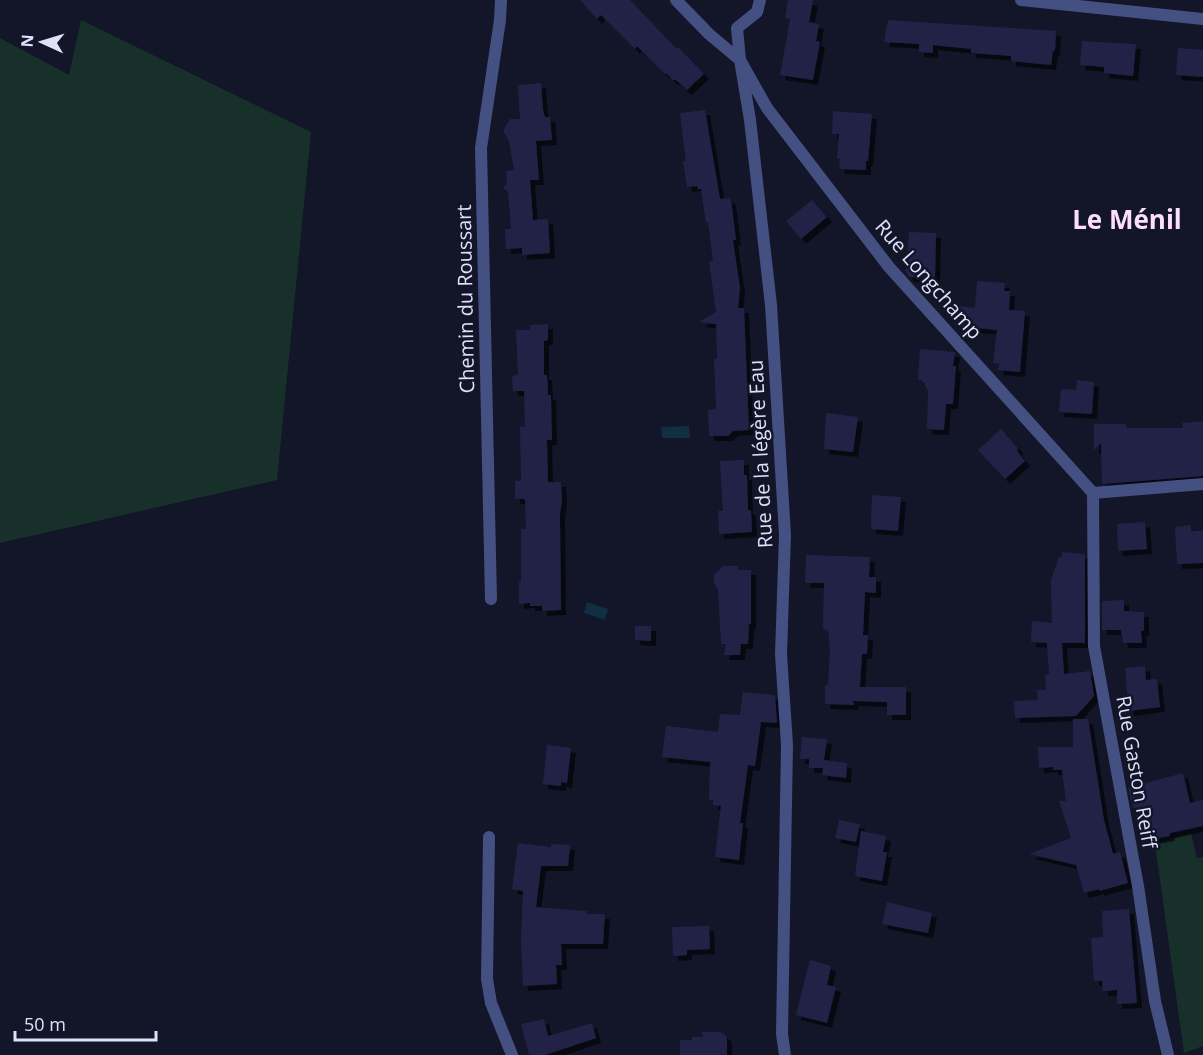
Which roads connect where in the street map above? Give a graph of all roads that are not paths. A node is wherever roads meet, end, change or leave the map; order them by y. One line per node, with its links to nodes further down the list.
1 (501, 0): 9 (street, Chemin du Roussart)
2 (676, 0): 6 (street, Rue Longchamp)
3 (760, 0): 6 (street, Rue de la légère Eau)
4 (1021, 0): 5 (street)
5 (1203, 19)
6 (740, 60): 8 (street, Rue Longchamp); 12 (street, Rue de la légère Eau)
7 (1203, 484): 8 (street)
8 (1093, 493): 13 (street, Rue Gaston Reiff)
9 (491, 599)
10 (489, 837): 11 (street)
11 (512, 1055)
12 (785, 1055)
13 (1168, 1055)

